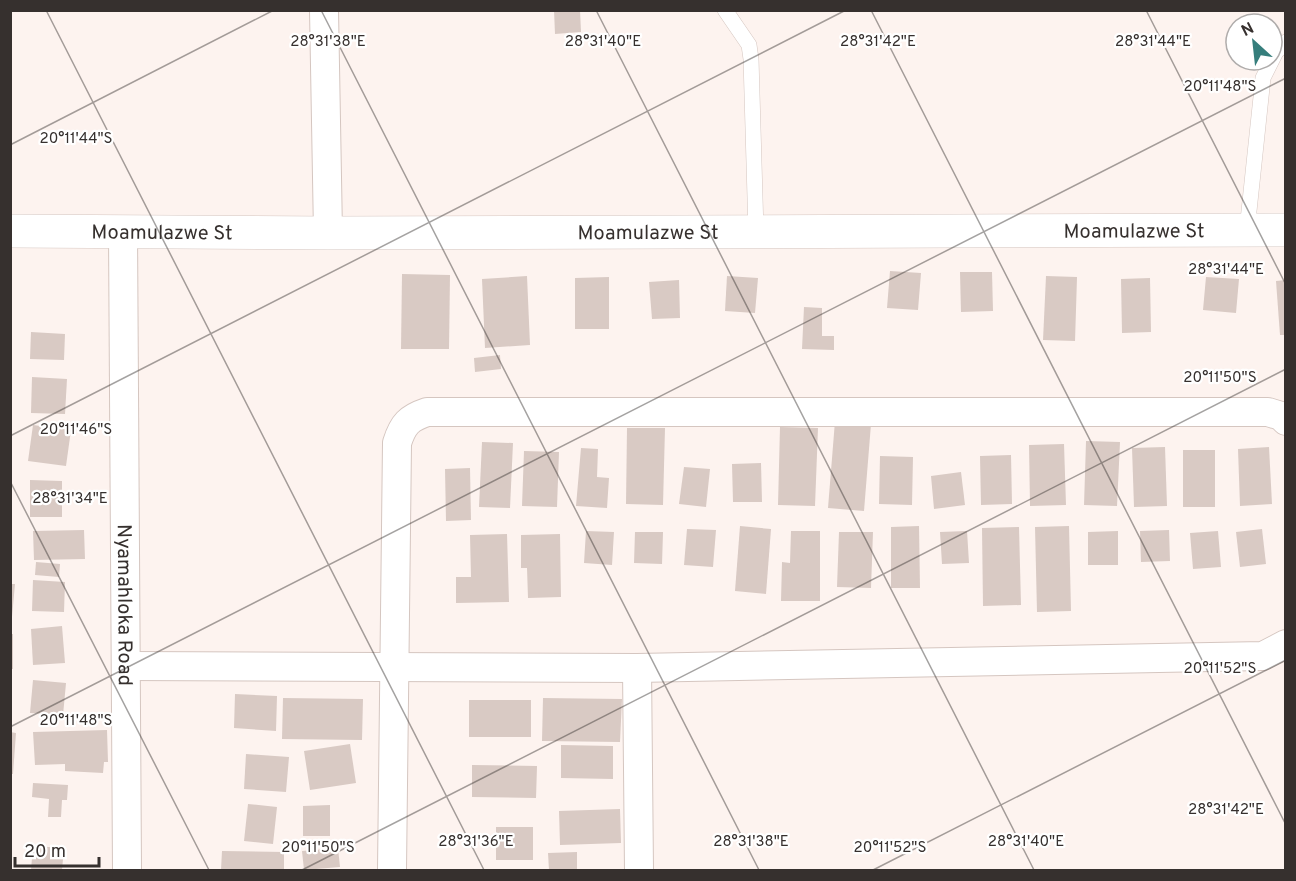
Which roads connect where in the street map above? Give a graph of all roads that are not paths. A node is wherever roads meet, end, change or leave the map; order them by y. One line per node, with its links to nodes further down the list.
1 (324, 10): 9 (street)
2 (725, 10): 8 (lane)
3 (1286, 42): 4 (lane)
4 (1247, 230): 5 (street, Moamulazwe St); 8 (street, Moamulazwe St)
5 (1286, 230)
6 (10, 231): 7 (street, Moamulazwe St)
7 (123, 231): 9 (street, Moamulazwe St); 12 (street, Nyamahloka Road)
8 (756, 232): 9 (street, Moamulazwe St)
9 (328, 233)
10 (1286, 421): 13 (street)
11 (1286, 644): 14 (street)
12 (127, 666): 13 (street); 15 (street, Nyamahloka Road)
13 (393, 668): 14 (street); 16 (street)
14 (637, 668): 17 (street)
15 (127, 870)
16 (392, 870)
17 (639, 870)

